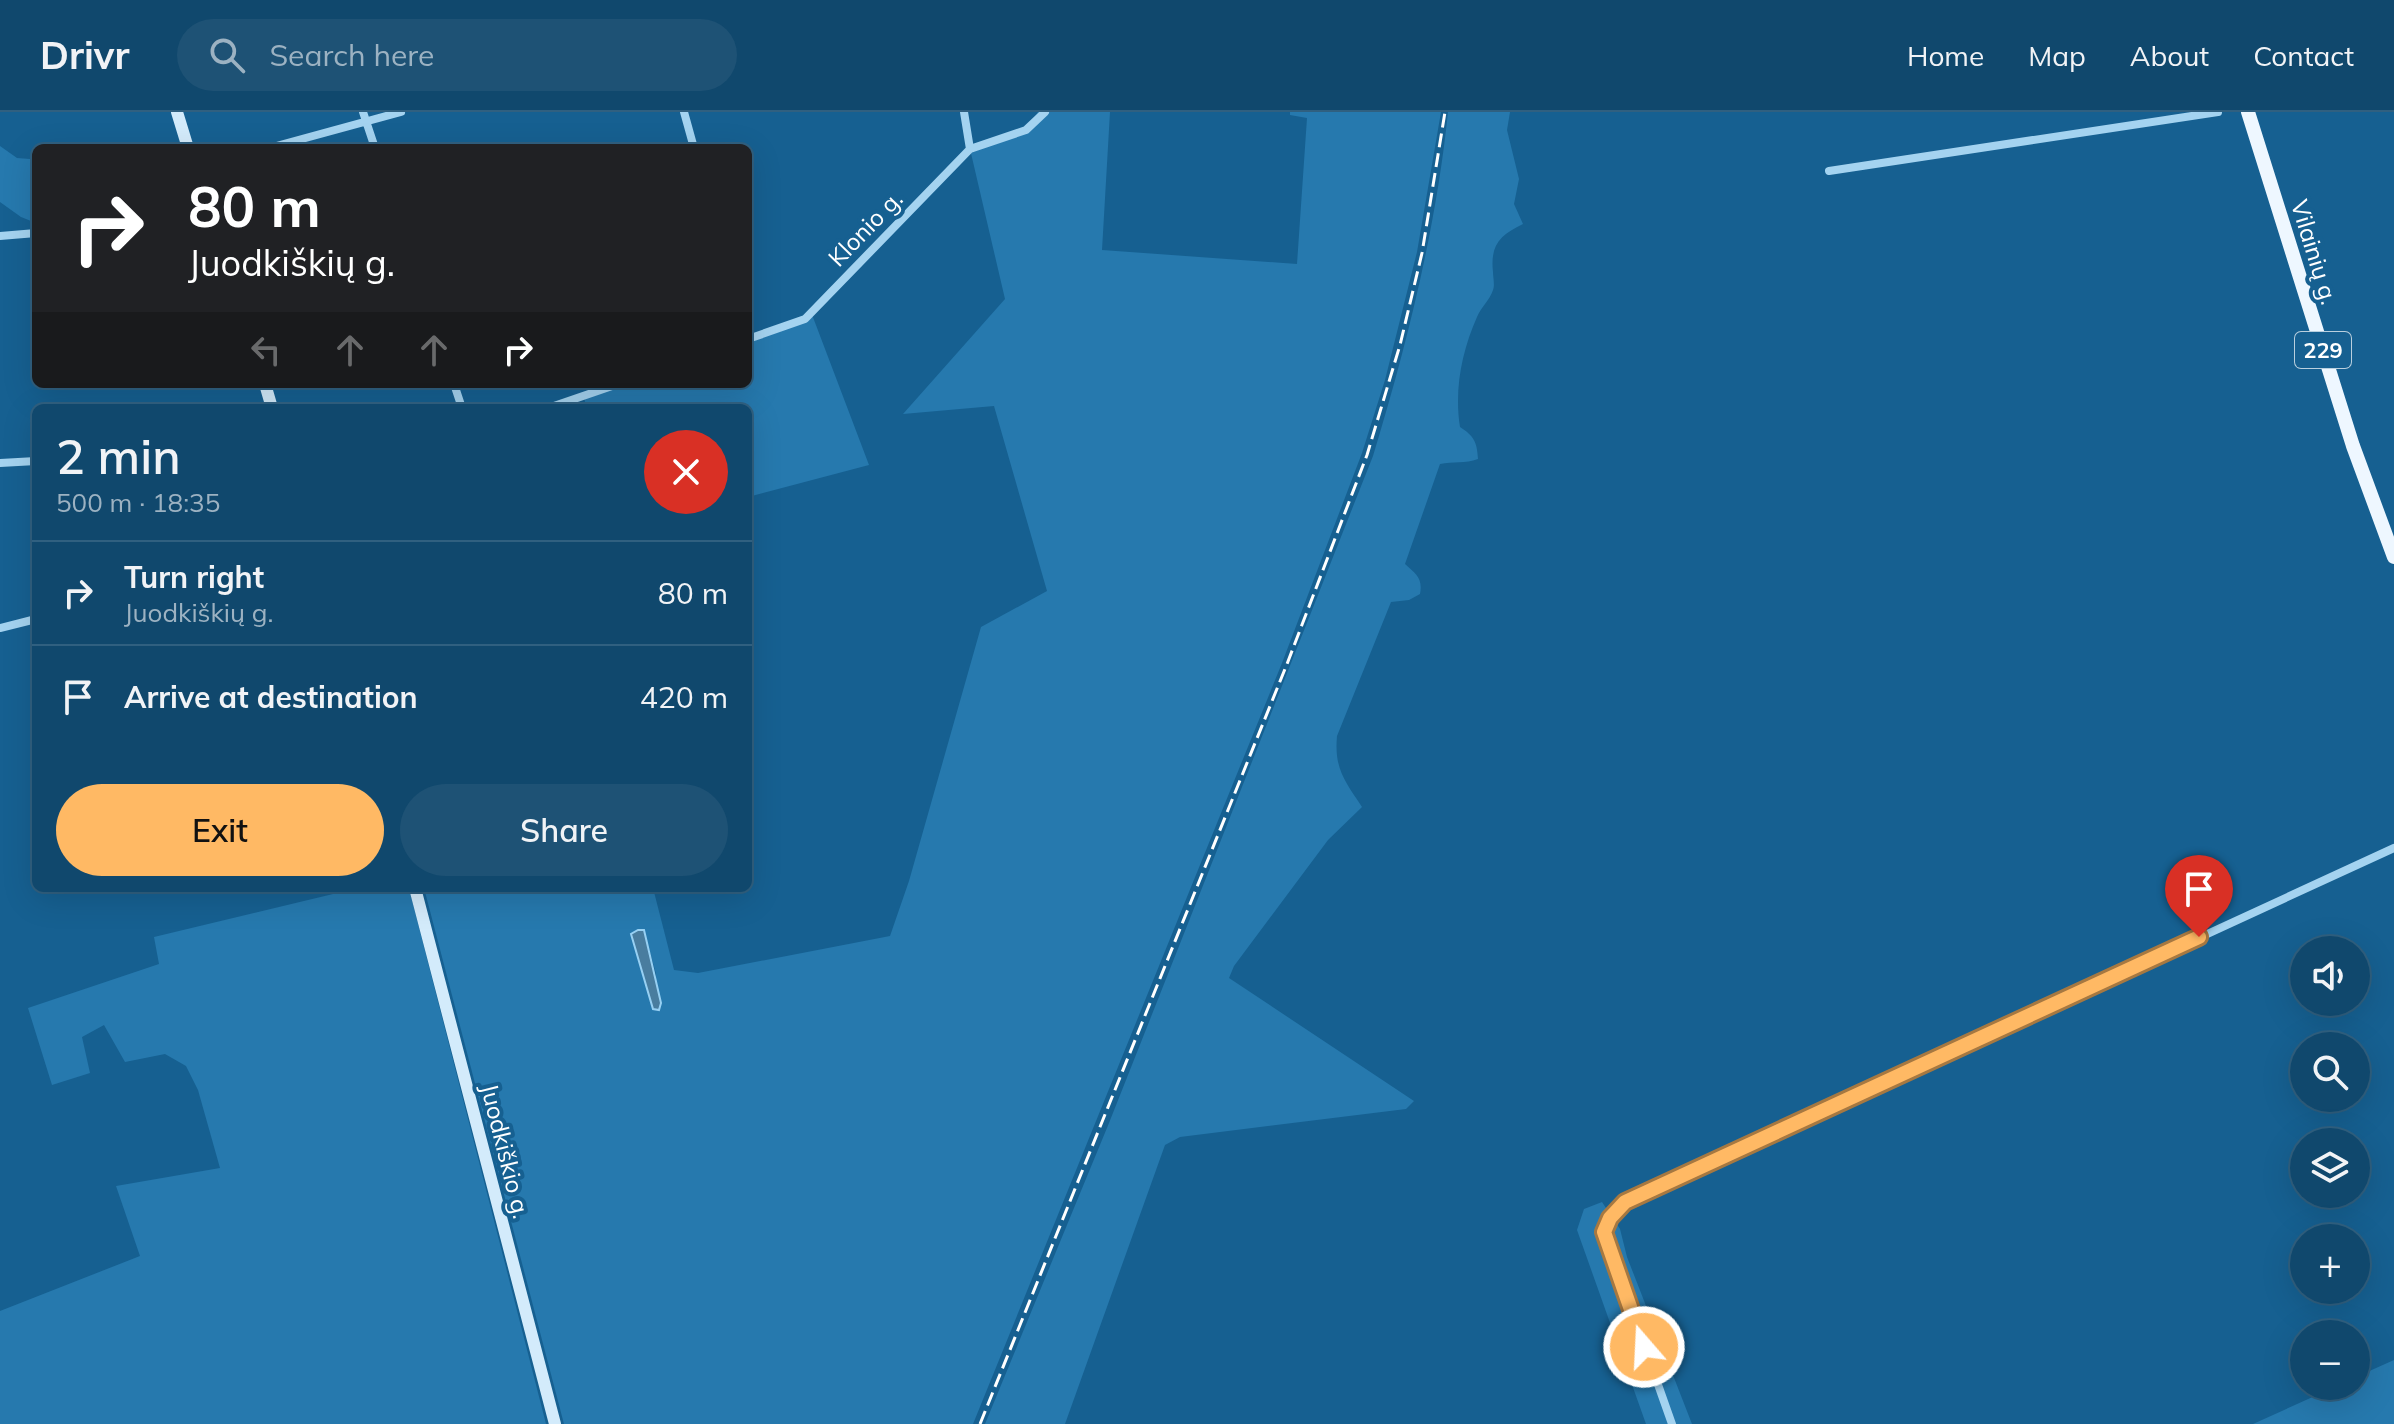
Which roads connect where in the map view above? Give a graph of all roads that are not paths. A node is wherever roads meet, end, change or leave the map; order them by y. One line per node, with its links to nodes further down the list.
1 (177, 112): 9 (street)
2 (401, 112): 8 (street)
3 (684, 112): 12 (street)
4 (964, 112): 13 (street)
5 (1045, 112): 13 (street)
6 (2218, 112): 14 (street)
7 (2248, 112): 22 (main road, Vilainių g. / 229)
8 (364, 117): 10 (street); 11 (street)
9 (187, 144)
10 (281, 144)
11 (374, 144)
12 (693, 144)
13 (970, 149): 17 (street, Klonio g.)
14 (1829, 171)
15 (32, 233): 16 (street)
16 (0, 236)
17 (752, 338)
18 (606, 388): 19 (street)
19 (560, 404)
20 (32, 461): 21 (street)
21 (0, 463)
22 (2394, 557)
23 (32, 620): 24 (street)
24 (0, 628)
25 (2394, 848): 28 (street)
26 (416, 892): 27 (street, Juodkiškio g.)
27 (555, 1424)
28 (1672, 1424)

